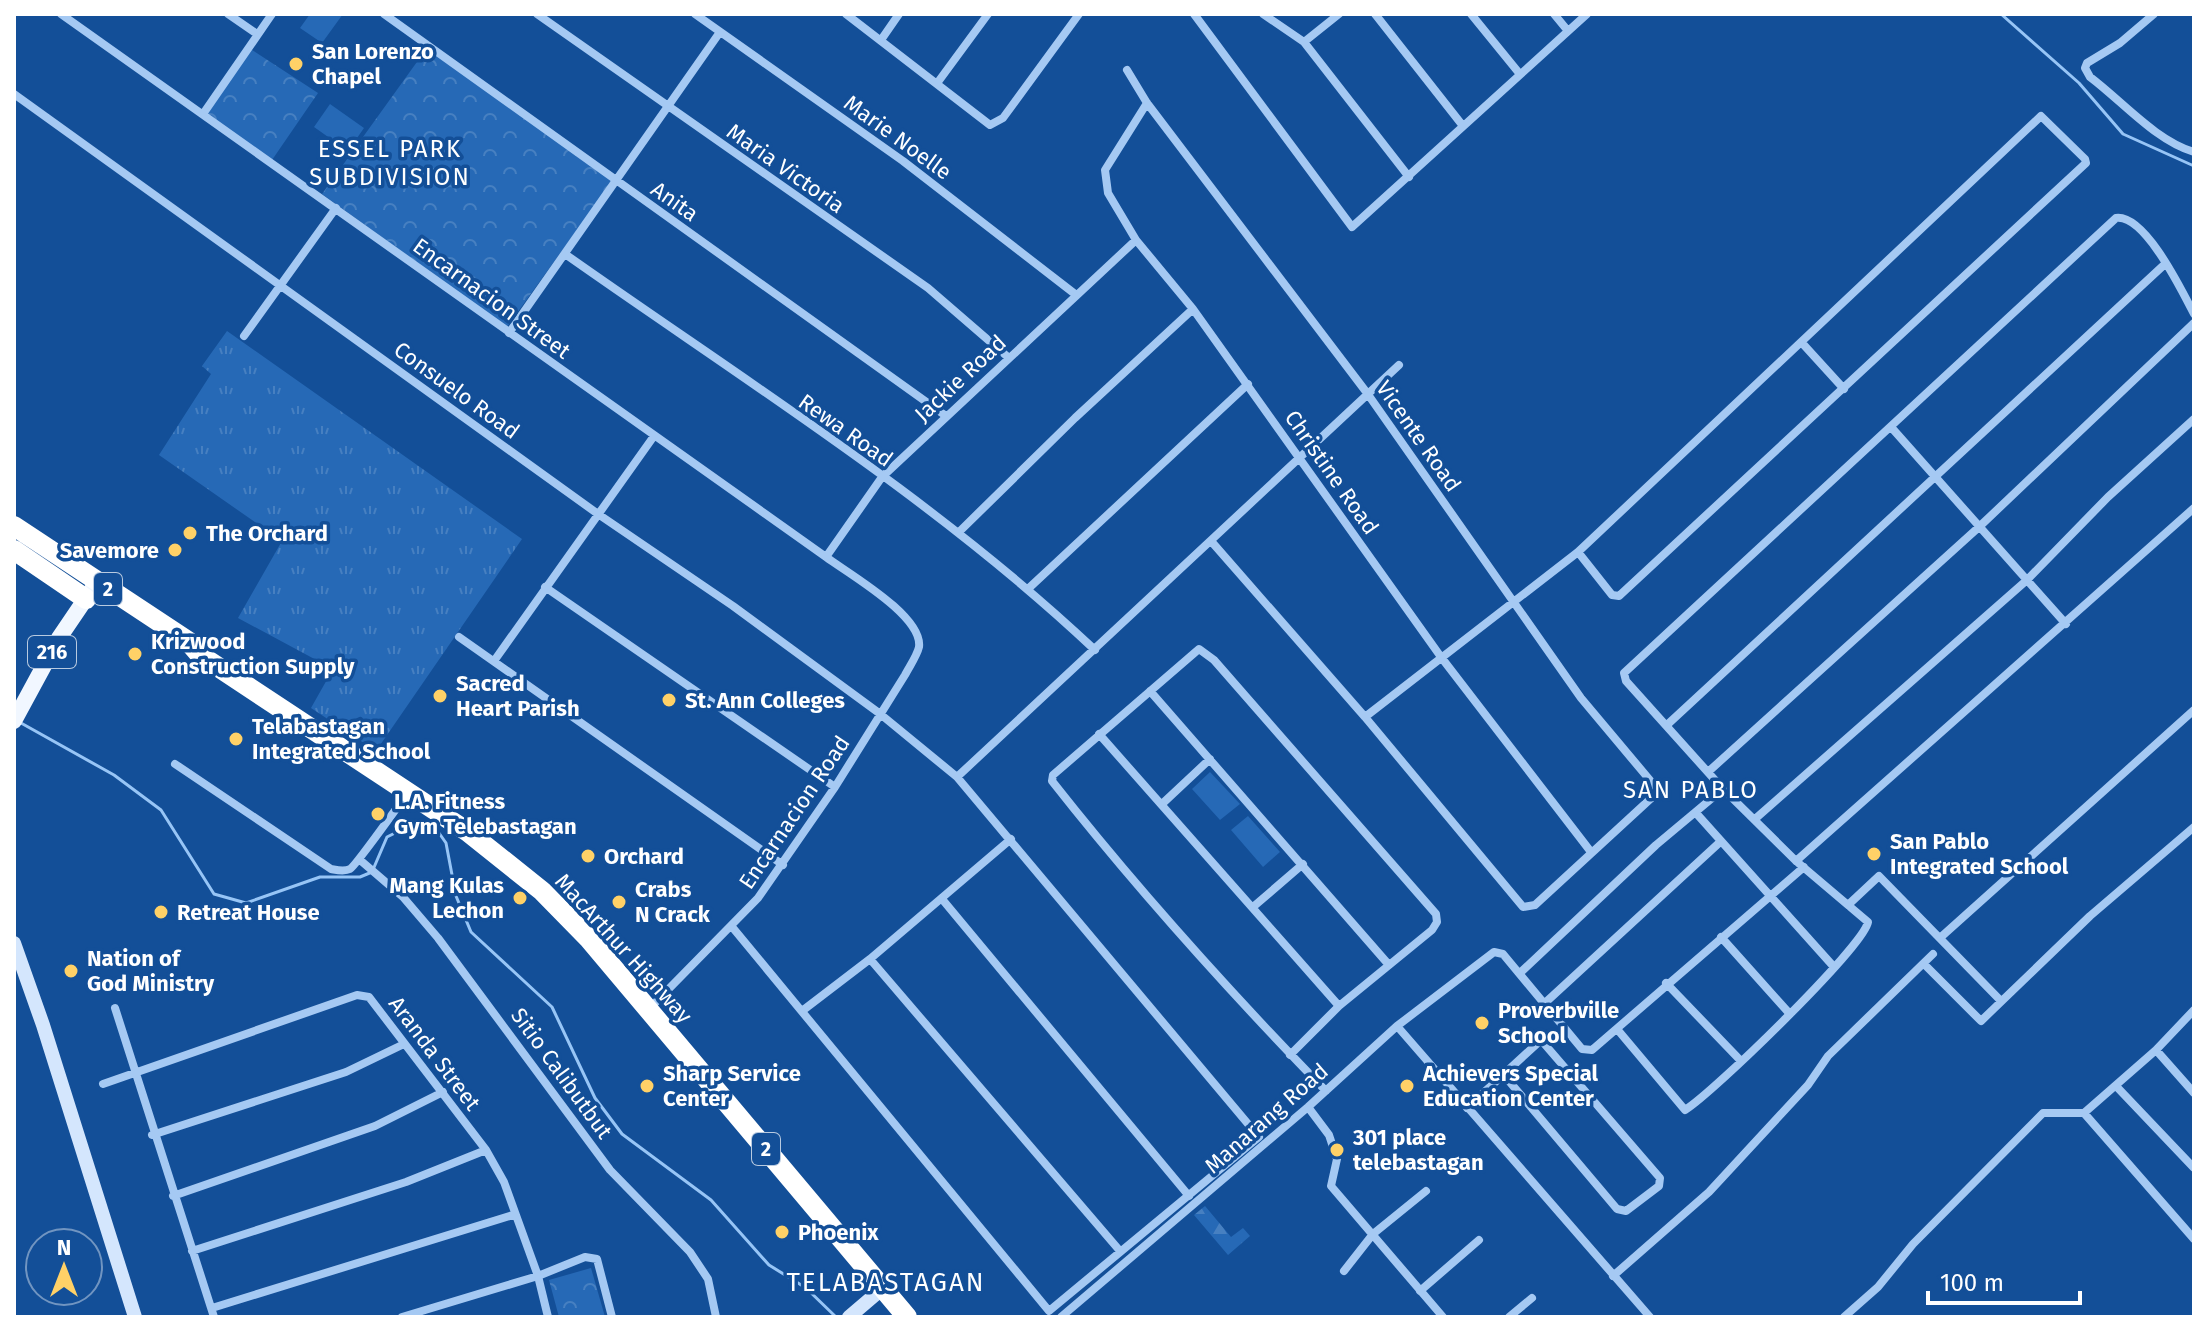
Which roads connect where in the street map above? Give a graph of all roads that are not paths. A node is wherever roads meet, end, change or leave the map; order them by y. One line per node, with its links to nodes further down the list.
1 (61, 14): 30 (street, Encarnacion Street)
2 (228, 14): 21 (street)
3 (272, 14): 21 (street)
4 (384, 14): 34 (street, Anita)
5 (537, 14): 29 (street, Maria Victoria)
6 (695, 14): 20 (street, Marie Noelle)
7 (846, 14): 22 (street)
8 (899, 14): 22 (street)
9 (988, 14): 26 (street)
10 (1079, 14): 26 (street)
11 (1194, 14): 33 (street)
12 (1263, 14): 23 (street)
13 (1339, 14): 23 (street)
14 (1375, 14): 31 (street)
15 (1471, 14): 25 (street)
16 (1554, 14): 19 (street)
17 (1587, 14): 19 (street)
18 (2154, 14): 32 (street)
19 (1568, 31): 25 (street)
20 (720, 32): 29 (street); 40 (street, Marie Noelle)
21 (257, 34): 30 (street)
22 (881, 40): 26 (street)
23 (1304, 42): 33 (street)
24 (1127, 70): 28 (street, Vicente Road)
25 (1519, 73): 31 (street)
26 (938, 82)
27 (14, 94): 39 (street, Consuelo Road)
28 (1147, 103): 36 (street, Christine Road); 51 (street, Vicente Road)
29 (666, 107): 34 (street); 47 (street, Maria Victoria)
30 (203, 114): 35 (street, Encarnacion Street)
31 (1463, 126): 33 (street)
32 (2194, 152)
33 (1409, 177)
34 (616, 181): 37 (street); 52 (street, Anita)
35 (336, 208): 39 (street); 44 (street, Encarnacion Street)
36 (1136, 240): 40 (street, Jackie Road); 41 (street, Christine Road)
37 (565, 254): 44 (street); 57 (street, Rewa Road)
38 (2165, 264): 42 (street); 54 (street); 58 (street)
39 (280, 284): 45 (street); 60 (street, Consuelo Road)
40 (1075, 294): 47 (street, Jackie Road)
41 (1193, 309): 49 (street, Christine Road); 63 (street)
42 (2194, 314)
43 (2194, 323): 62 (street)
44 (509, 333): 55 (street, Encarnacion Street)
45 (244, 336)
46 (1803, 344): 50 (street); 50 (street); 67 (street)
47 (1009, 358): 52 (street, Jackie Road)
48 (1399, 365): 51 (street)
49 (1248, 384): 56 (street, Christine Road); 71 (street)
50 (1844, 389): 67 (street)
51 (1367, 393): 56 (street); 73 (street, Vicente Road)
52 (946, 416): 57 (street, Jackie Road)
53 (2194, 419): 69 (street)
54 (1891, 427): 58 (street); 85 (street)
55 (654, 436): 60 (street); 68 (street, Encarnacion Street)
56 (1299, 457): 65 (street); 78 (street, Christine Road)
57 (882, 477): 63 (street, Rewa Road); 68 (street, Jackie Road)
58 (1936, 478): 62 (street); 85 (street)
59 (2194, 508): 75 (street)
60 (598, 514): 70 (street); 82 (street, Consuelo Road)
61 (14, 526): 72 (highway, MacArthur Highway / 2)
62 (1979, 527): 69 (street); 89 (street)
63 (959, 532): 71 (street, Rewa Road)
64 (14, 539): 72 (highway, MacArthur Highway / 2)
65 (1211, 541): 77 (street); 84 (street)
66 (14, 550): 72 (highway)
67 (1578, 552): 73 (street)
68 (826, 557): 74 (street, Encarnacion Street)
69 (2027, 580): 75 (street); 96 (street)
70 (545, 587): 79 (street); 91 (street)
71 (1029, 588): 77 (street, Rewa Road)
72 (92, 590): 83 (main road, 216); 93 (highway, MacArthur Highway / 2)
73 (1515, 602): 78 (street); 100 (street, Vicente Road)
74 (901, 612): 82 (street, Encarnacion Road)
75 (2066, 624): 103 (street)
76 (459, 637): 79 (street)
77 (1095, 650): 90 (street)
78 (1441, 657): 84 (street); 100 (street, Christine Road)
79 (494, 661): 104 (street)
80 (1150, 691): 86 (street); 87 (street); 116 (street)
81 (2194, 710): 111 (street)
82 (879, 713): 90 (street, Consuelo Road); 91 (street, Encarnacion Road)
83 (18, 714)
84 (1365, 717): 100 (street)
85 (1668, 724): 89 (street)
86 (1099, 734): 94 (street); 132 (street)
87 (1210, 759): 94 (street); 102 (street)
88 (175, 764): 101 (street)
89 (1708, 772): 92 (street)
90 (957, 777): 98 (street, Consuelo Road)
91 (835, 787): 104 (street, Encarnacion Road)
92 (1723, 789): 95 (street); 96 (street)
93 (409, 792): 101 (street); 124 (highway, MacArthur Highway / 2)
94 (1162, 804): 108 (street)
95 (1696, 813): 99 (street); 118 (street)
96 (1755, 819): 103 (street)
97 (2194, 827): 120 (street)
98 (1011, 839): 106 (street); 149 (street, Consuelo Road)
99 (1719, 843): 105 (street); 121 (street)
100 (1591, 852)
101 (363, 863): 169 (street, Sitio Calibutbut)
102 (1303, 864): 108 (street); 116 (street)
103 (1800, 864): 105 (street); 107 (street)
104 (783, 865): 109 (street, Encarnacion Road)
105 (1770, 896): 110 (street); 117 (street)
106 (942, 899): 114 (street); 149 (street)
107 (1848, 905): 111 (street); 117 (street)
108 (1253, 907): 122 (street)
109 (733, 928): 124 (street, Encarnacion Road); 125 (street)
110 (1721, 937): 119 (street); 126 (street)
111 (1941, 937): 120 (street)
112 (14, 943): 165 (street)
113 (1933, 954): 115 (street)
114 (870, 959): 125 (street); 155 (street)
115 (1924, 964): 120 (street); 158 (street)
116 (1389, 965): 122 (street)
117 (1834, 967): 126 (street)
118 (1520, 973): 121 (street); 128 (street, Manarang Road)
119 (1666, 983): 129 (street); 133 (street)
120 (2001, 1001)
121 (1546, 1002): 129 (street)
122 (1339, 1006): 132 (street)
123 (115, 1008): 134 (street)
124 (649, 1009): 159 (highway, MacArthur Highway / 2)
125 (802, 1011): 155 (street)
126 (1789, 1013): 133 (street)
127 (2193, 1014): 131 (street)
128 (1397, 1026): 138 (street, Manarang Road); 142 (street)
129 (1617, 1029): 133 (street)
130 (404, 1044): 134 (street, Aranda Street); 139 (street, Aranda Street); 144 (street)
131 (2156, 1050): 137 (street); 140 (street)
132 (1290, 1055): 138 (street)
133 (1741, 1061)
134 (134, 1074): 136 (street, Aranda Street); 144 (street)
135 (1503, 1074): 135 (street); 142 (street)
136 (103, 1084)
137 (2116, 1086): 143 (street); 146 (street)
138 (1326, 1091): 141 (street, Manarang Road)
139 (443, 1092): 145 (street, Aranda Street); 148 (street)
140 (2194, 1093)
141 (1308, 1107): 151 (street); 171 (street, Manarang Road)
142 (1467, 1108): 158 (street)
143 (2084, 1113): 152 (street); 174 (street)
144 (152, 1135): 148 (street)
145 (486, 1150): 150 (street, Aranda Street); 154 (street)
146 (2194, 1168)
147 (1426, 1191): 151 (street)
148 (173, 1196): 154 (street)
149 (1189, 1196): 155 (street)
150 (513, 1215): 157 (street, Aranda Street); 162 (street)
151 (1373, 1234): 156 (street); 160 (street)
152 (2194, 1239)
153 (1479, 1240): 160 (street)
154 (192, 1251): 162 (street)
155 (1120, 1251)
156 (1344, 1271)
157 (538, 1276): 166 (street); 167 (street, Aranda Street); 168 (street)
158 (1613, 1276): 173 (street)
159 (883, 1288): 163 (street); 170 (highway, MacArthur Highway / 2)
160 (1420, 1291): 164 (street)
161 (1532, 1298): 172 (street)
162 (213, 1313)
163 (850, 1315)
164 (1439, 1316)
165 (135, 1317)
166 (402, 1317)
167 (548, 1317)
168 (612, 1317)
169 (716, 1317)
170 (907, 1317)
171 (1061, 1317)
172 (1509, 1317)
173 (1650, 1317)
174 (1844, 1317)

